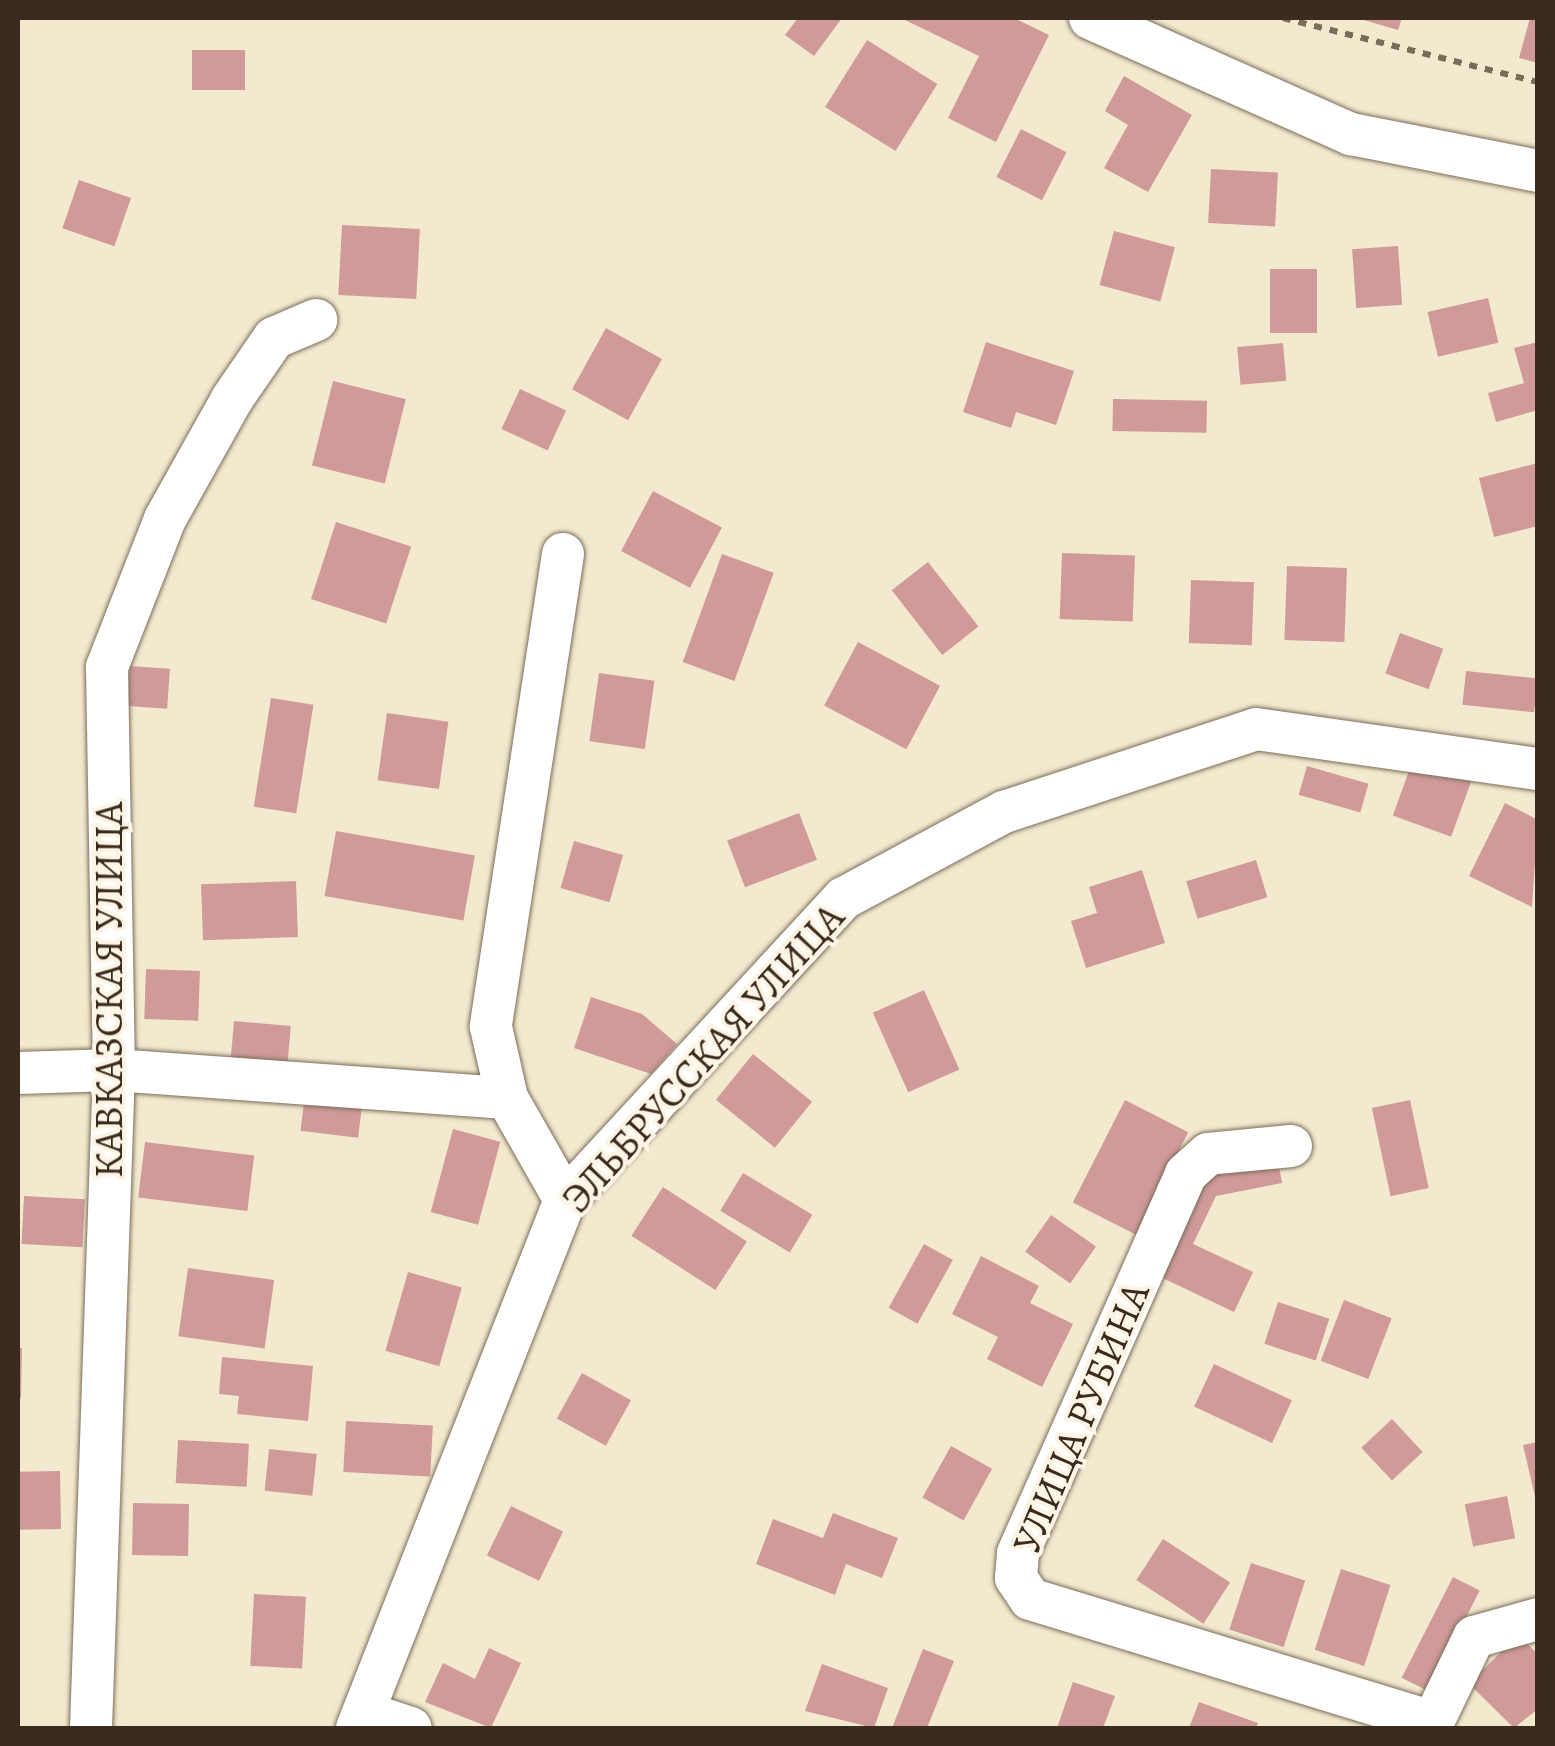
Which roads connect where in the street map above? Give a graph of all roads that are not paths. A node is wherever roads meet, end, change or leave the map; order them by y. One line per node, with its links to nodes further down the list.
1 (1090, 18): 2 (street)
2 (1538, 171)
3 (316, 320): 6 (street, КАВКАЗСКАЯ УЛИЦА)
4 (563, 554): 8 (street)
5 (1538, 769): 10 (street, ЭЛЬБРУССКАЯ УЛИЦА)
6 (114, 1070): 7 (street); 8 (street); 14 (street, КАВКАЗСКАЯ УЛИЦА)
7 (18, 1074)
8 (507, 1098): 10 (street)
9 (1292, 1146): 13 (street, УЛИЦА РУБИНА)
10 (565, 1200): 12 (street, ЭЛЬБРУССКАЯ УЛИЦА)
11 (1538, 1619): 13 (street)
12 (361, 1720): 15 (street)
13 (1431, 1725)
14 (91, 1728)
15 (412, 1728)

